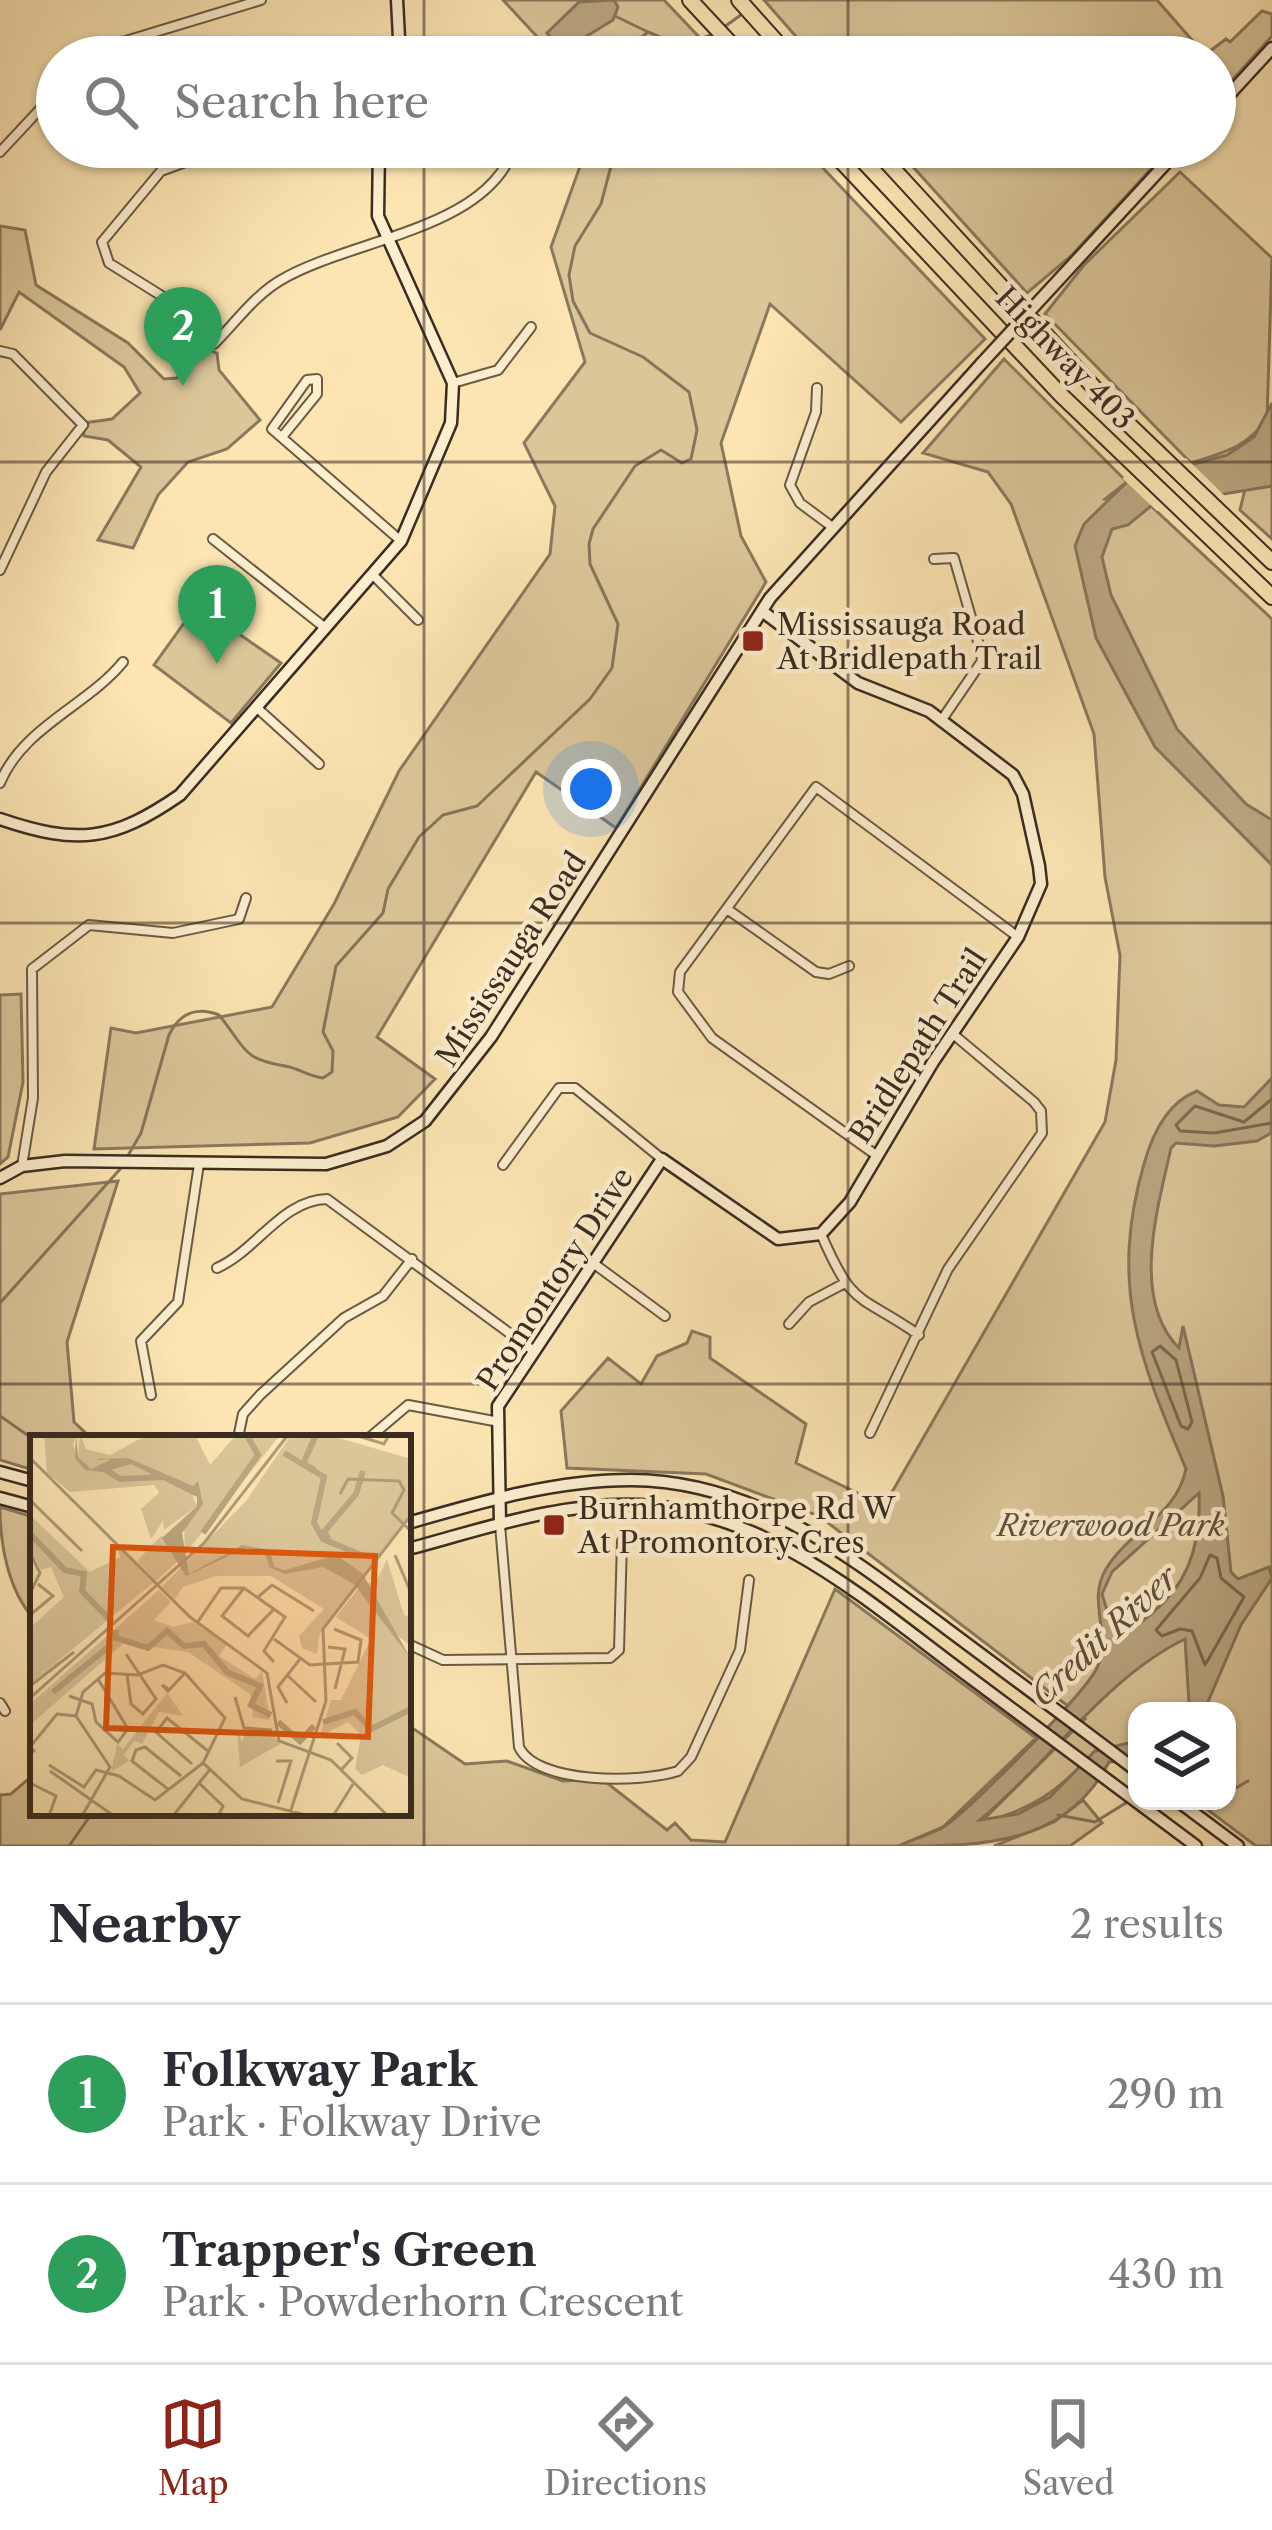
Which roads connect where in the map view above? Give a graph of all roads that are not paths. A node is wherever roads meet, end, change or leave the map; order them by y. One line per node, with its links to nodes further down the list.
1 (261, 0): 5 (street)
2 (397, 0): 6 (main road)
3 (739, 0): 8 (highway)
4 (695, 5): 7 (highway)
5 (142, 36)
6 (399, 36)
7 (723, 36)
8 (770, 36)
9 (1272, 48): 10 (main road)
10 (1236, 87)
11 (36, 113): 12 (street)
12 (0, 152)
13 (169, 168): 19 (street)
14 (379, 168): 19 (main road)
15 (506, 168): 19 (street)
16 (848, 168): 32 (highway, Highway 403)
17 (892, 168): 29 (highway, Highway 403)
18 (1162, 168): 25 (main road, Mississauga Road, bridge)
19 (384, 235): 22 (main road)
20 (531, 327): 22 (street)
21 (0, 351): 30 (street)
22 (453, 383): 27 (main road)
23 (817, 388): 25 (street)
24 (282, 437): 24 (street); 27 (street)
25 (831, 526): 33 (main road, Mississauga Road)
26 (213, 539): 35 (street)
27 (401, 541): 31 (main road)
28 (934, 559): 38 (street)
29 (1272, 562)
30 (0, 570)
31 (372, 574): 34 (street); 35 (main road)
32 (1272, 597)
33 (762, 611): 38 (main road, Bridlepath Trail); 49 (main road, Mississauga Road)
34 (418, 620)
35 (324, 627): 37 (main road)
36 (124, 662): 40 (street)
37 (256, 707): 39 (street); 41 (main road)
38 (941, 721): 44 (main road, Bridlepath Trail)
39 (319, 764)
40 (0, 783)
41 (0, 819)
42 (247, 898): 51 (street)
43 (727, 909): 44 (street); 45 (street); 47 (street)
44 (1018, 937): 46 (main road, Bridlepath Trail)
45 (849, 966)
46 (952, 1034): 47 (main road, Bridlepath Trail); 60 (street)
47 (876, 1155): 53 (main road, Bridlepath Trail)
48 (662, 1159): 50 (street); 53 (main road); 55 (main road, Promontory Drive)
49 (199, 1163): 51 (main road, Mississauga Road); 62 (street)
50 (502, 1165)
51 (22, 1166): 52 (main road, Mississauga Road)
52 (0, 1178)
53 (820, 1234): 57 (street)
54 (412, 1259): 56 (street); 61 (street); 65 (street)
55 (593, 1264): 58 (street); 61 (main road, Promontory Drive)
56 (217, 1268)
57 (843, 1284): 59 (street); 60 (street)
58 (665, 1316)
59 (789, 1324)
60 (919, 1335): 64 (street)
61 (532, 1349): 63 (main road, Promontory Drive)
62 (151, 1395)
63 (494, 1421): 66 (street); 70 (main road, Promontory Drive)
64 (870, 1433)
65 (239, 1435)
66 (373, 1435)
67 (0, 1472): 68 (main road)
68 (30, 1480)
69 (0, 1498): 71 (main road)
70 (499, 1499): 72 (main road); 73 (main road, Promontory Drive); 79 (main road)
71 (30, 1507)
72 (411, 1521)
73 (500, 1525): 75 (main road); 78 (street); 81 (main road)
74 (622, 1541): 78 (street)
75 (411, 1548)
76 (749, 1580): 78 (street)
77 (411, 1645): 78 (street)
78 (512, 1662)
79 (1128, 1764)
80 (1190, 1810): 82 (main road)
81 (1196, 1846)
82 (1238, 1846)

